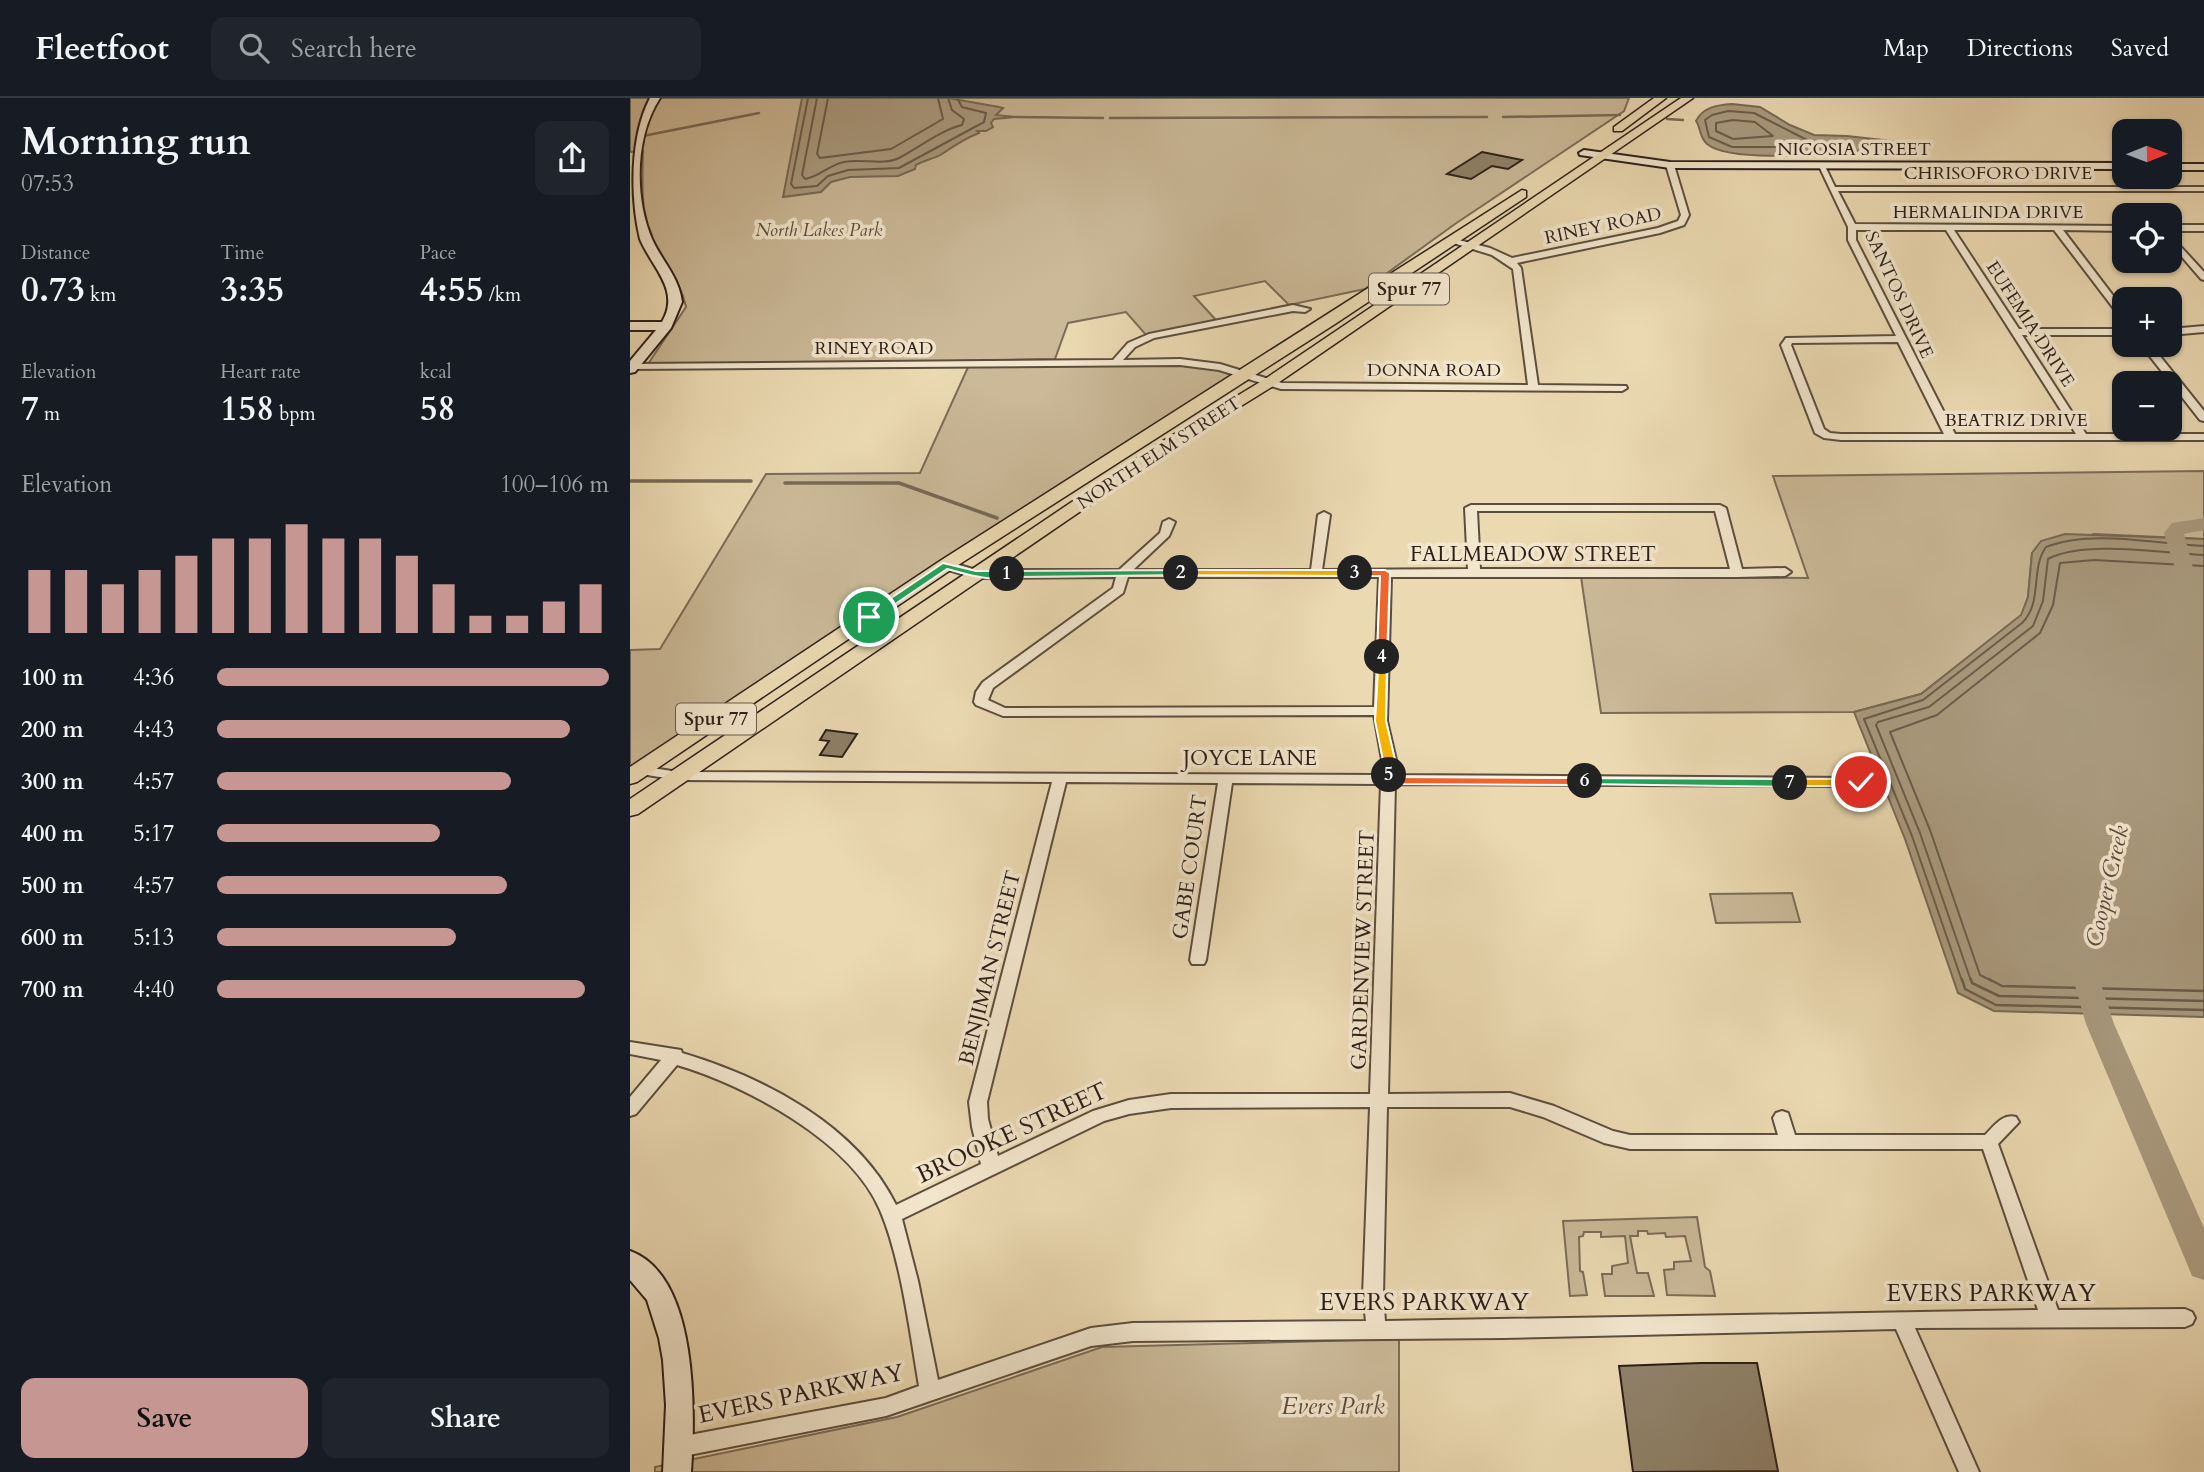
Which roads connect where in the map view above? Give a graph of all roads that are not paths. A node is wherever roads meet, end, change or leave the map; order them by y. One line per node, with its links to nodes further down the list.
1 (655, 98): 11 (street)
2 (1661, 98): 4 (main road)
3 (1688, 98): 5 (main road, NORTH ELM STREET / Spur 77)
4 (1584, 153): 5 (street, NICOSIA STREET); 12 (main road)
5 (1602, 157): 6 (street, NICOSIA STREET); 23 (main road, NORTH ELM STREET / Spur 77)
6 (1670, 165): 7 (street, NICOSIA STREET); 25 (street, RINEY ROAD)
7 (1821, 166): 8 (street, NICOSIA STREET); 14 (street, SANTOS DRIVE)
8 (2112, 166)
9 (2182, 167): 10 (street)
10 (2204, 167)
11 (633, 169): 30 (street)
12 (1556, 171)
13 (1534, 186): 22 (main road, NORTH ELM STREET / Spur 77)
14 (1834, 189): 15 (street, CHRISOFORO DRIVE); 16 (street, SANTOS DRIVE)
15 (2204, 189)
16 (1852, 227): 17 (street, HERMALINDA DRIVE); 35 (street, SANTOS DRIVE)
17 (1949, 228): 18 (street, HERMALINDA DRIVE); 33 (street, EUFEMIA DRIVE)
18 (2057, 228): 19 (street, HERMALINDA DRIVE); 27 (street)
19 (2112, 228)
20 (2182, 228): 21 (street)
21 (2204, 228)
22 (1451, 241): 23 (street); 39 (main road, NORTH ELM STREET / Spur 77)
23 (1471, 247): 25 (street); 40 (main road, NORTH ELM STREET / Spur 77)
24 (2182, 251): 26 (street)
25 (1512, 261): 41 (street)
26 (2204, 276)
27 (2112, 300)
28 (1305, 309): 37 (street)
29 (630, 326): 30 (street)
30 (664, 326): 38 (street)
31 (2204, 330): 32 (street)
32 (2182, 331)
33 (2017, 332): 34 (street); 45 (street, EUFEMIA DRIVE)
34 (2112, 332)
35 (1900, 339): 44 (street, SANTOS DRIVE); 44 (street, BEATRIZ DRIVE)
36 (2156, 357): 43 (street)
37 (1117, 362): 38 (street, RINEY ROAD); 39 (street, RINEY ROAD)
38 (631, 368)
39 (1247, 375): 40 (street, DONNA ROAD); 49 (main road, NORTH ELM STREET / Spur 77)
40 (1270, 382): 41 (street, DONNA ROAD); 56 (main road, NORTH ELM STREET / Spur 77)
41 (1532, 388): 42 (street, DONNA ROAD)
42 (1622, 388)
43 (2204, 418)
44 (1951, 437): 45 (street, BEATRIZ DRIVE)
45 (2083, 437): 46 (street, BEATRIZ DRIVE)
46 (2204, 437)
47 (1324, 514): 52 (street)
48 (1169, 522): 51 (street)
49 (946, 565): 56 (street, FALLMEADOW STREET); 58 (main road, NORTH ELM STREET / Spur 77)
50 (1785, 572): 55 (street, FALLMEADOW STREET)
51 (1123, 573): 52 (street, FALLMEADOW STREET); 56 (street, FALLMEADOW STREET); 57 (street)
52 (1316, 573): 53 (street, FALLMEADOW STREET)
53 (1385, 573): 54 (street, FALLMEADOW STREET); 57 (street, GARDENVIEW STREET)
54 (1474, 573): 55 (street, FALLMEADOW STREET); 55 (street)
55 (1737, 573)
56 (975, 574): 59 (main road, NORTH ELM STREET / Spur 77)
57 (1380, 712): 62 (street, GARDENVIEW STREET)
58 (635, 773): 59 (street, JOYCE LANE)
59 (678, 776): 60 (street, JOYCE LANE); 64 (main road, NORTH ELM STREET / Spur 77)
60 (1060, 779): 61 (street, JOYCE LANE); 74 (street, BENJIMAN STREET)
61 (1225, 780): 62 (street, JOYCE LANE); 65 (street, GABE COURT)
62 (1389, 780): 63 (street, JOYCE LANE); 68 (street, GARDENVIEW STREET)
63 (1861, 782)
64 (630, 809)
65 (1198, 960)
66 (630, 1048): 67 (street)
67 (675, 1055): 69 (street); 75 (street)
68 (1380, 1100): 72 (street, BROOKE STREET); 74 (street, BROOKE STREET); 80 (street, GARDENVIEW STREET)
69 (630, 1109)
70 (1782, 1118): 72 (street)
71 (2010, 1122): 73 (street)
72 (1788, 1140): 73 (street, BROOKE STREET)
73 (1989, 1142): 78 (street)
74 (992, 1167): 75 (street, BROOKE STREET)
75 (892, 1215): 81 (street)
76 (630, 1262): 82 (street)
77 (2185, 1318): 78 (street, EVERS PARKWAY)
78 (2051, 1319): 79 (street, EVERS PARKWAY)
79 (1902, 1320): 80 (street, EVERS PARKWAY); 83 (street)
80 (1376, 1328): 81 (street, EVERS PARKWAY)
81 (930, 1391): 82 (street, EVERS PARKWAY)
82 (678, 1460)
83 (1969, 1472)

